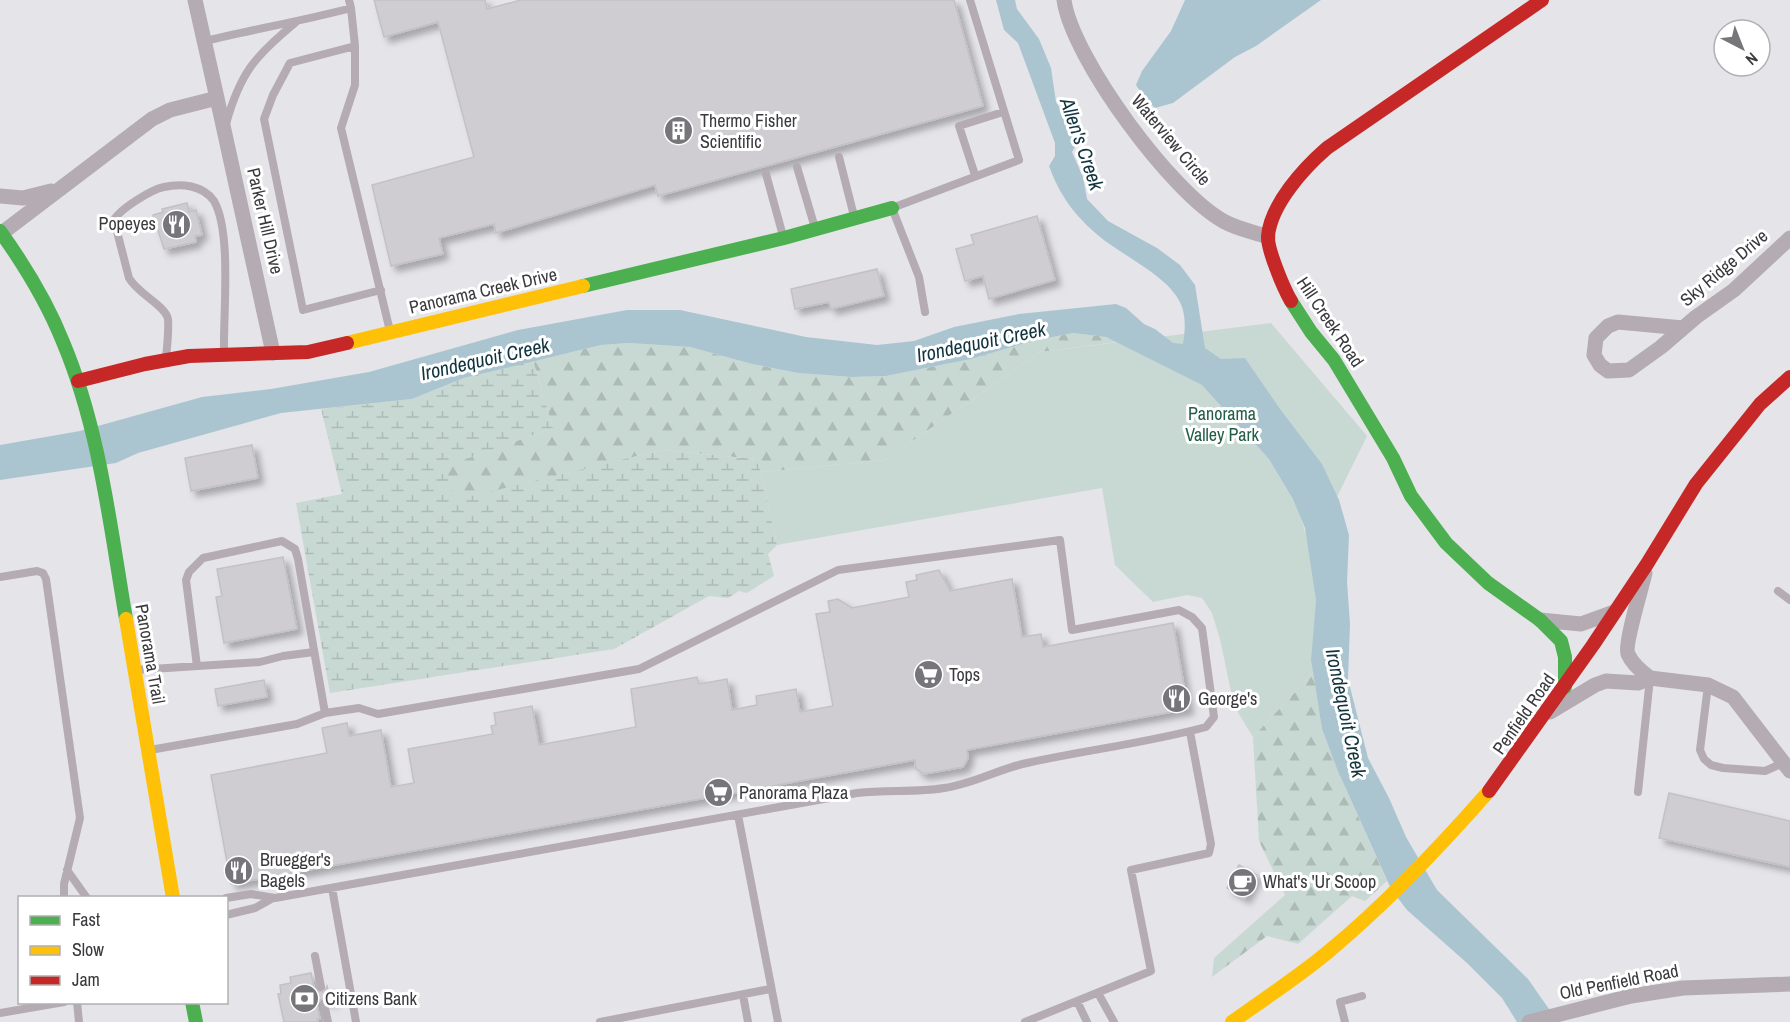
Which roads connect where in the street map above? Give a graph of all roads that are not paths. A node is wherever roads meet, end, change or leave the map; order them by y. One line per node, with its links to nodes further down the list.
1 (195, 0): 7 (street, Parker Hill Drive)
2 (970, 0): 10 (lane)
3 (1064, 0): 22 (street, Waterview Circle)
4 (1542, 0): 22 (street)
5 (350, 4): 6 (lane); 8 (lane)
6 (295, 23): 7 (lane); 11 (lane)
7 (205, 41): 9 (street, Parker Hill Drive)
8 (355, 46): 25 (lane); 25 (lane)
9 (217, 98): 11 (street, Parker Hill Drive); 16 (street)
10 (1003, 112): 15 (lane); 15 (lane)
11 (224, 131): 29 (street, Parker Hill Drive)
12 (839, 157): 19 (lane)
13 (797, 167): 20 (lane)
14 (766, 174): 23 (lane)
15 (975, 175): 18 (lane)
16 (60, 189): 17 (street); 21 (street)
17 (0, 196)
18 (891, 208): 19 (street, Panorama Creek Drive); 26 (lane)
19 (855, 218): 20 (street, Panorama Creek Drive)
20 (815, 229): 23 (street, Panorama Creek Drive)
21 (1, 232): 33 (street, Panorama Trail)
22 (1268, 237): 39 (street, Hill Creek Road)
23 (784, 238): 28 (street, Panorama Creek Drive)
24 (1790, 238): 27 (street, Sky Ridge Drive)
25 (381, 290): 28 (lane)
26 (925, 312)
27 (1683, 328): 27 (street, Sky Ridge Drive)
28 (390, 332): 29 (street, Panorama Creek Drive)
29 (273, 353): 30 (street, Panorama Creek Drive)
30 (224, 355): 31 (street, Panorama Creek Drive); 31 (lane)
31 (166, 360): 33 (street, Panorama Creek Drive)
32 (1790, 377): 34 (street, Penfield Road)
33 (78, 381): 42 (street, Panorama Trail)
34 (1647, 564): 38 (street, Penfield Road); 43 (street)
35 (0, 577): 53 (lane)
36 (1778, 591): 37 (lane)
37 (1790, 600)
38 (1616, 611): 39 (street, Hill Creek Road); 45 (street, Penfield Road)
39 (1540, 620): 45 (street, Hill Creek Road)
40 (314, 652): 41 (lane); 41 (lane); 46 (lane)
41 (197, 666): 42 (lane)
42 (134, 671): 49 (street, Panorama Trail)
43 (1650, 678): 44 (street); 47 (street); 51 (lane)
44 (1708, 685): 50 (street); 50 (lane)
45 (1565, 687): 47 (street, Penfield Road)
46 (326, 713): 48 (lane); 49 (lane)
47 (1546, 714): 74 (street, Penfield Road)
48 (1190, 732): 52 (lane); 65 (lane)
49 (147, 750): 57 (street, Panorama Trail)
50 (1786, 767)
51 (1638, 792)
52 (738, 815): 54 (lane); 64 (lane)
53 (67, 870): 55 (lane); 56 (lane)
54 (332, 888): 59 (lane); 79 (lane)
55 (64, 896)
56 (86, 896)
57 (172, 896)
58 (228, 898): 59 (lane)
59 (274, 898): 60 (lane)
60 (228, 915)
61 (315, 956): 63 (lane)
62 (1790, 984): 88 (street, Old Penfield Road)
63 (321, 987)
64 (770, 989): 66 (lane); 82 (lane)
65 (1098, 993): 68 (lane); 85 (lane)
66 (743, 995): 75 (lane); 81 (lane)
67 (1362, 996): 87 (lane)
68 (1077, 1001): 83 (lane); 84 (lane)
69 (52, 1004): 73 (lane)
70 (77, 1004): 76 (lane)
71 (192, 1004): 77 (street)
72 (324, 1004): 78 (lane)
73 (0, 1013)
74 (1252, 1016): 86 (street, Penfield Road)
75 (616, 1020): 80 (lane)
76 (79, 1022)
77 (196, 1022)
78 (328, 1022)
79 (356, 1022)
80 (600, 1022)
81 (748, 1022)
82 (778, 1022)
83 (1024, 1022)
84 (1087, 1022)
85 (1114, 1022)
86 (1232, 1022)
87 (1346, 1022)
88 (1529, 1022)

